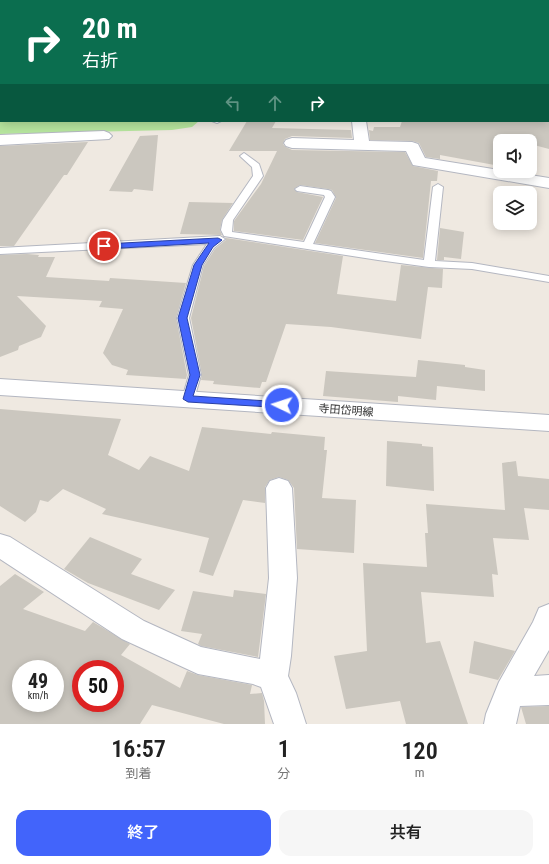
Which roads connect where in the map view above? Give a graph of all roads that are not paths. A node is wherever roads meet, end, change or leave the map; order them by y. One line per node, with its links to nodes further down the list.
1 (359, 122): 5 (street)
2 (104, 136): 3 (street)
3 (0, 140)
4 (292, 143): 5 (street)
5 (362, 145): 7 (street)
6 (244, 156): 10 (lane)
7 (549, 183)
8 (438, 187): 14 (lane)
9 (300, 190): 12 (lane)
10 (228, 234): 11 (lane); 12 (lane)
11 (218, 240): 13 (lane); 17 (lane)
12 (307, 246): 14 (lane)
13 (0, 251)
14 (429, 264): 15 (lane)
15 (549, 279)
16 (0, 387): 17 (street, 寺田岱明線)
17 (188, 399): 18 (street, 寺田岱明線)
18 (549, 423)
19 (279, 488): 22 (street)
20 (0, 545): 22 (street)
21 (549, 617): 24 (street)
22 (272, 677): 25 (street)
23 (549, 690): 24 (street)
24 (510, 692): 26 (street)
25 (290, 724)
26 (500, 724)

